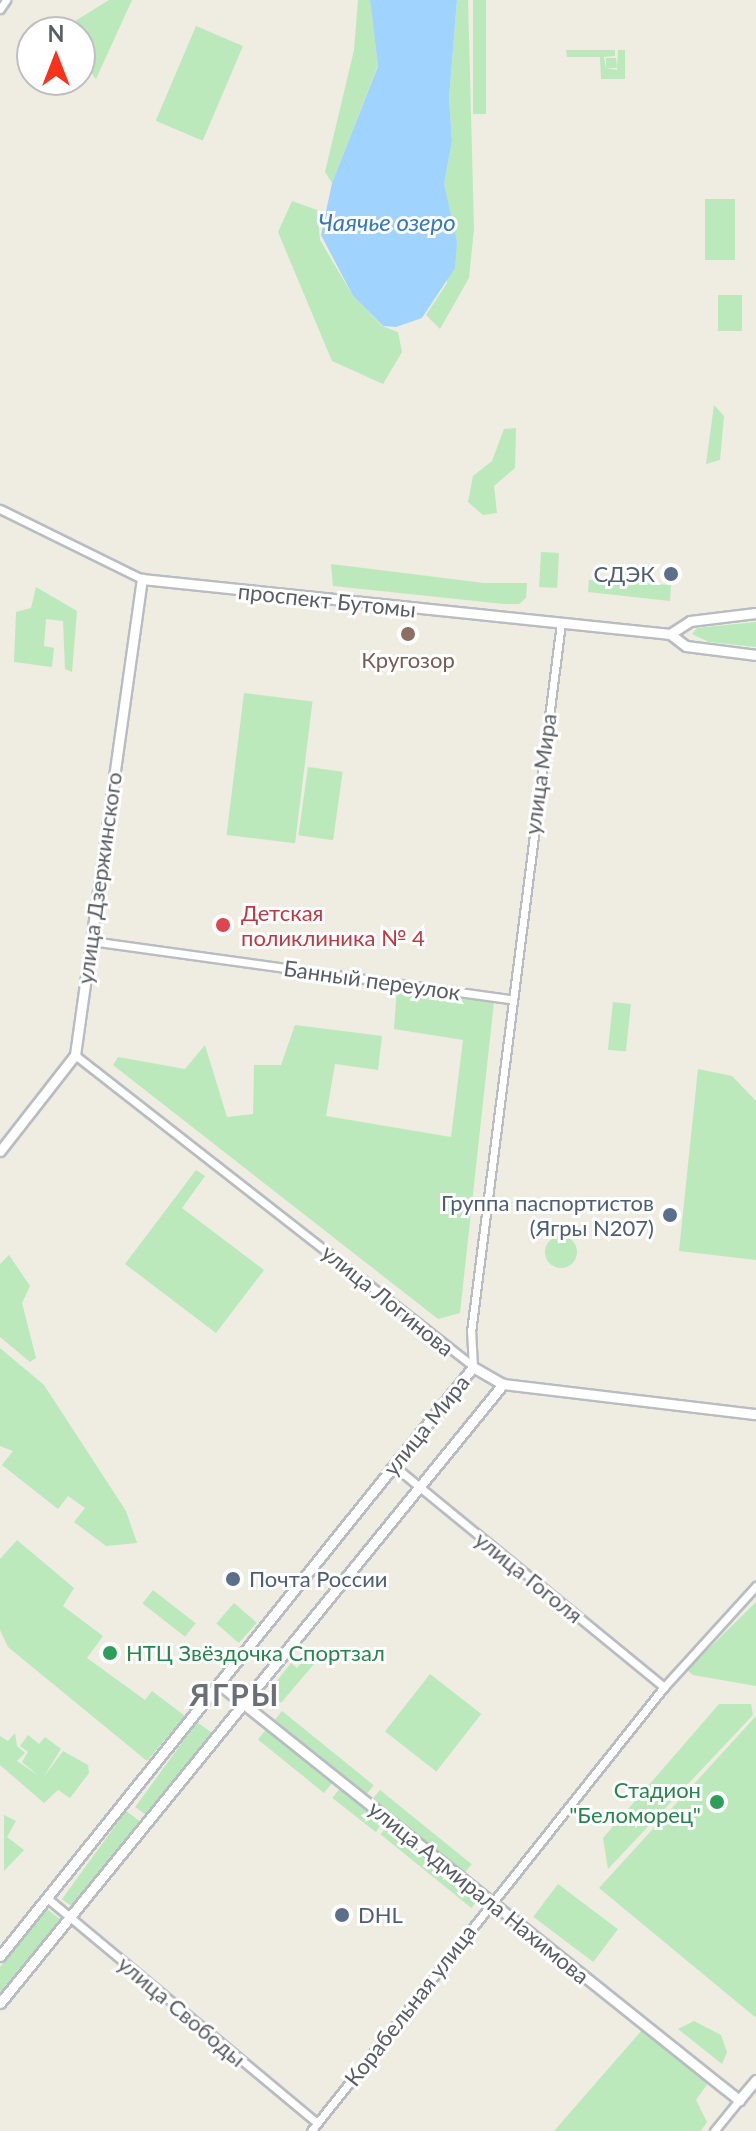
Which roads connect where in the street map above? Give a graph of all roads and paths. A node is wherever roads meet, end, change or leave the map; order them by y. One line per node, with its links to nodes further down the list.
1 (6, 0): 2 (street)
2 (0, 9)
3 (0, 509): 4 (street, проспект Бутомы)
4 (142, 579): 6 (street, проспект Бутомы); 9 (street, улица Дзержинского)
5 (756, 613): 7 (street, проспект Бутомы)
6 (561, 623): 7 (street, проспект Бутомы); 10 (street, улица Мира)
7 (670, 634): 8 (street, проспект Бутомы)
8 (756, 655)
9 (91, 941): 10 (street, Банный переулок); 11 (street, улица Дзержинского)
10 (511, 999): 13 (street, улица Мира)
11 (75, 1055): 12 (street); 13 (street, улица Логинова)
12 (0, 1151)
13 (473, 1367): 14 (street, улица Логинова); 16 (street, улица Мира)
14 (503, 1384): 15 (street, улица Логинова); 17 (street, улица Мира)
15 (756, 1414)
16 (394, 1466): 17 (street, улица Гоголя); 19 (street, улица Мира)
17 (420, 1489): 20 (street, улица Гоголя); 21 (street, улица Мира)
18 (756, 1586): 20 (street, Корабельная улица)
19 (220, 1685): 21 (street, улица Адмирала Нахимова); 22 (street, улица Мира)
20 (664, 1687): 23 (street, Корабельная улица)
21 (245, 1705): 23 (street, улица Адмирала Нахимова); 24 (street, улица Мира)
22 (47, 1898): 24 (street, улица Свободы); 25 (street, улица Мира)
23 (490, 1903): 28 (street, улица Адмирала Нахимова); 29 (street, Корабельная улица)
24 (70, 1917): 26 (street, улица Мира); 29 (street, улица Свободы)
25 (0, 1956)
26 (0, 2003)
27 (756, 2080): 28 (street)
28 (739, 2100): 31 (street)
29 (317, 2123): 30 (street, Корабельная улица)
30 (311, 2131)
31 (714, 2131)

